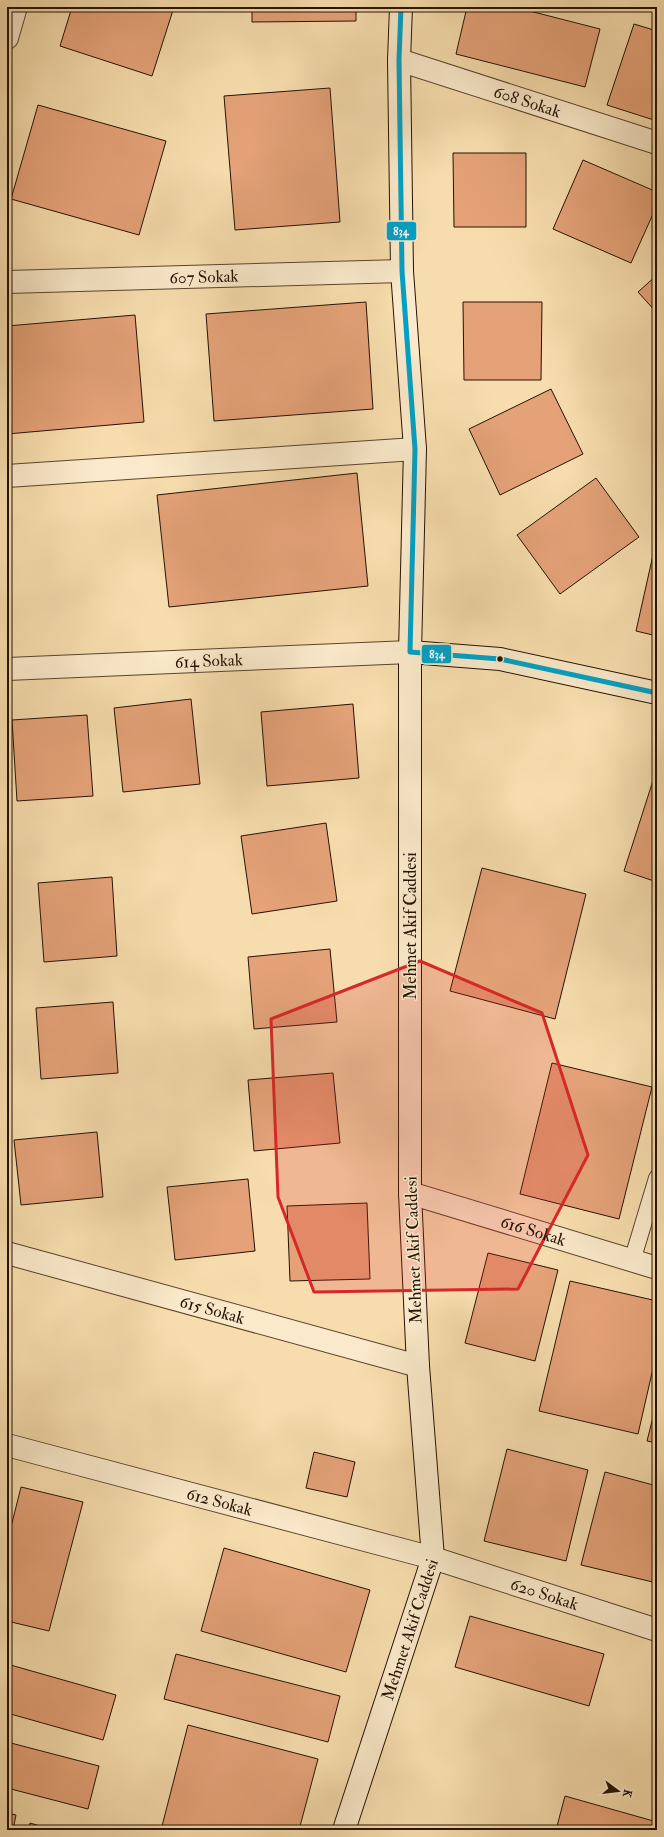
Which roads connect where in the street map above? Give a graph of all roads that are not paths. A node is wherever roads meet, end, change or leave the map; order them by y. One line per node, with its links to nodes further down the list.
1 (16, 7): 3 (street)
2 (401, 7): 4 (street, Mehmet Akif Caddesi)
3 (7, 38)
4 (398, 60): 5 (street, 608 Sokak); 6 (street, Mehmet Akif Caddesi)
5 (657, 143)
6 (402, 271): 7 (street, 607 Sokak); 8 (street, Mehmet Akif Caddesi)
7 (7, 282)
8 (415, 449): 9 (street); 10 (street, Mehmet Akif Caddesi)
9 (7, 476)
10 (410, 652): 11 (street, 614 Sokak); 12 (street, 614 Sokak); 14 (street, Mehmet Akif Caddesi)
11 (7, 670)
12 (657, 694)
13 (657, 1178): 16 (lane)
14 (410, 1193): 16 (street, 616 Sokak); 18 (street, Mehmet Akif Caddesi)
15 (7, 1253): 18 (street, 615 Sokak)
16 (632, 1261): 17 (street, 616 Sokak)
17 (657, 1268)
18 (418, 1366): 20 (street, Mehmet Akif Caddesi)
19 (7, 1445): 20 (street, 612 Sokak)
20 (433, 1558): 21 (street, 620 Sokak); 22 (street, Mehmet Akif Caddesi)
21 (657, 1630)
22 (344, 1830)

